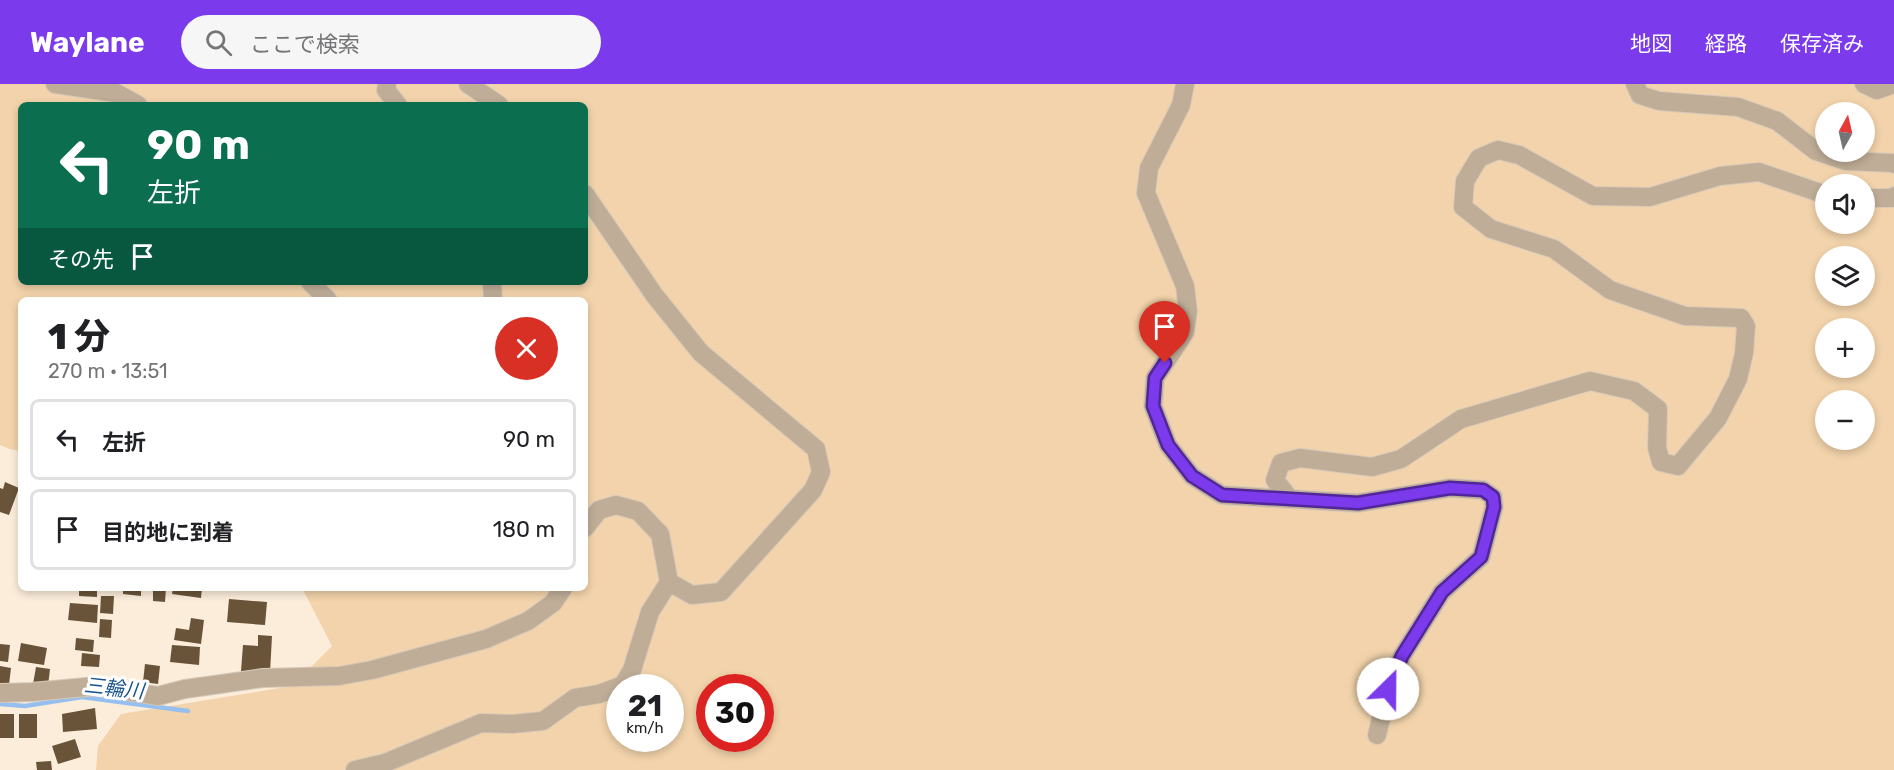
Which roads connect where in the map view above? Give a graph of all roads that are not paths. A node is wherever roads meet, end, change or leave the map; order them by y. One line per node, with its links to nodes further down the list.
1 (55, 84): 8 (street)
2 (387, 84): 9 (street)
3 (468, 84): 10 (street)
4 (1185, 84): 18 (street)
5 (1635, 84): 11 (street)
6 (1864, 84): 7 (street)
7 (1894, 84)
8 (132, 102)
9 (396, 102)
10 (495, 102)
11 (1894, 164)
12 (1815, 191): 18 (street)
13 (1894, 196): 15 (street)
14 (588, 198): 20 (street)
15 (1875, 198)
16 (312, 285): 17 (street)
17 (325, 297)
18 (1290, 499): 23 (street)
19 (588, 524): 20 (street)
20 (669, 582): 24 (street)
21 (561, 591): 22 (street)
22 (0, 693)
23 (1377, 735)
24 (355, 770)

